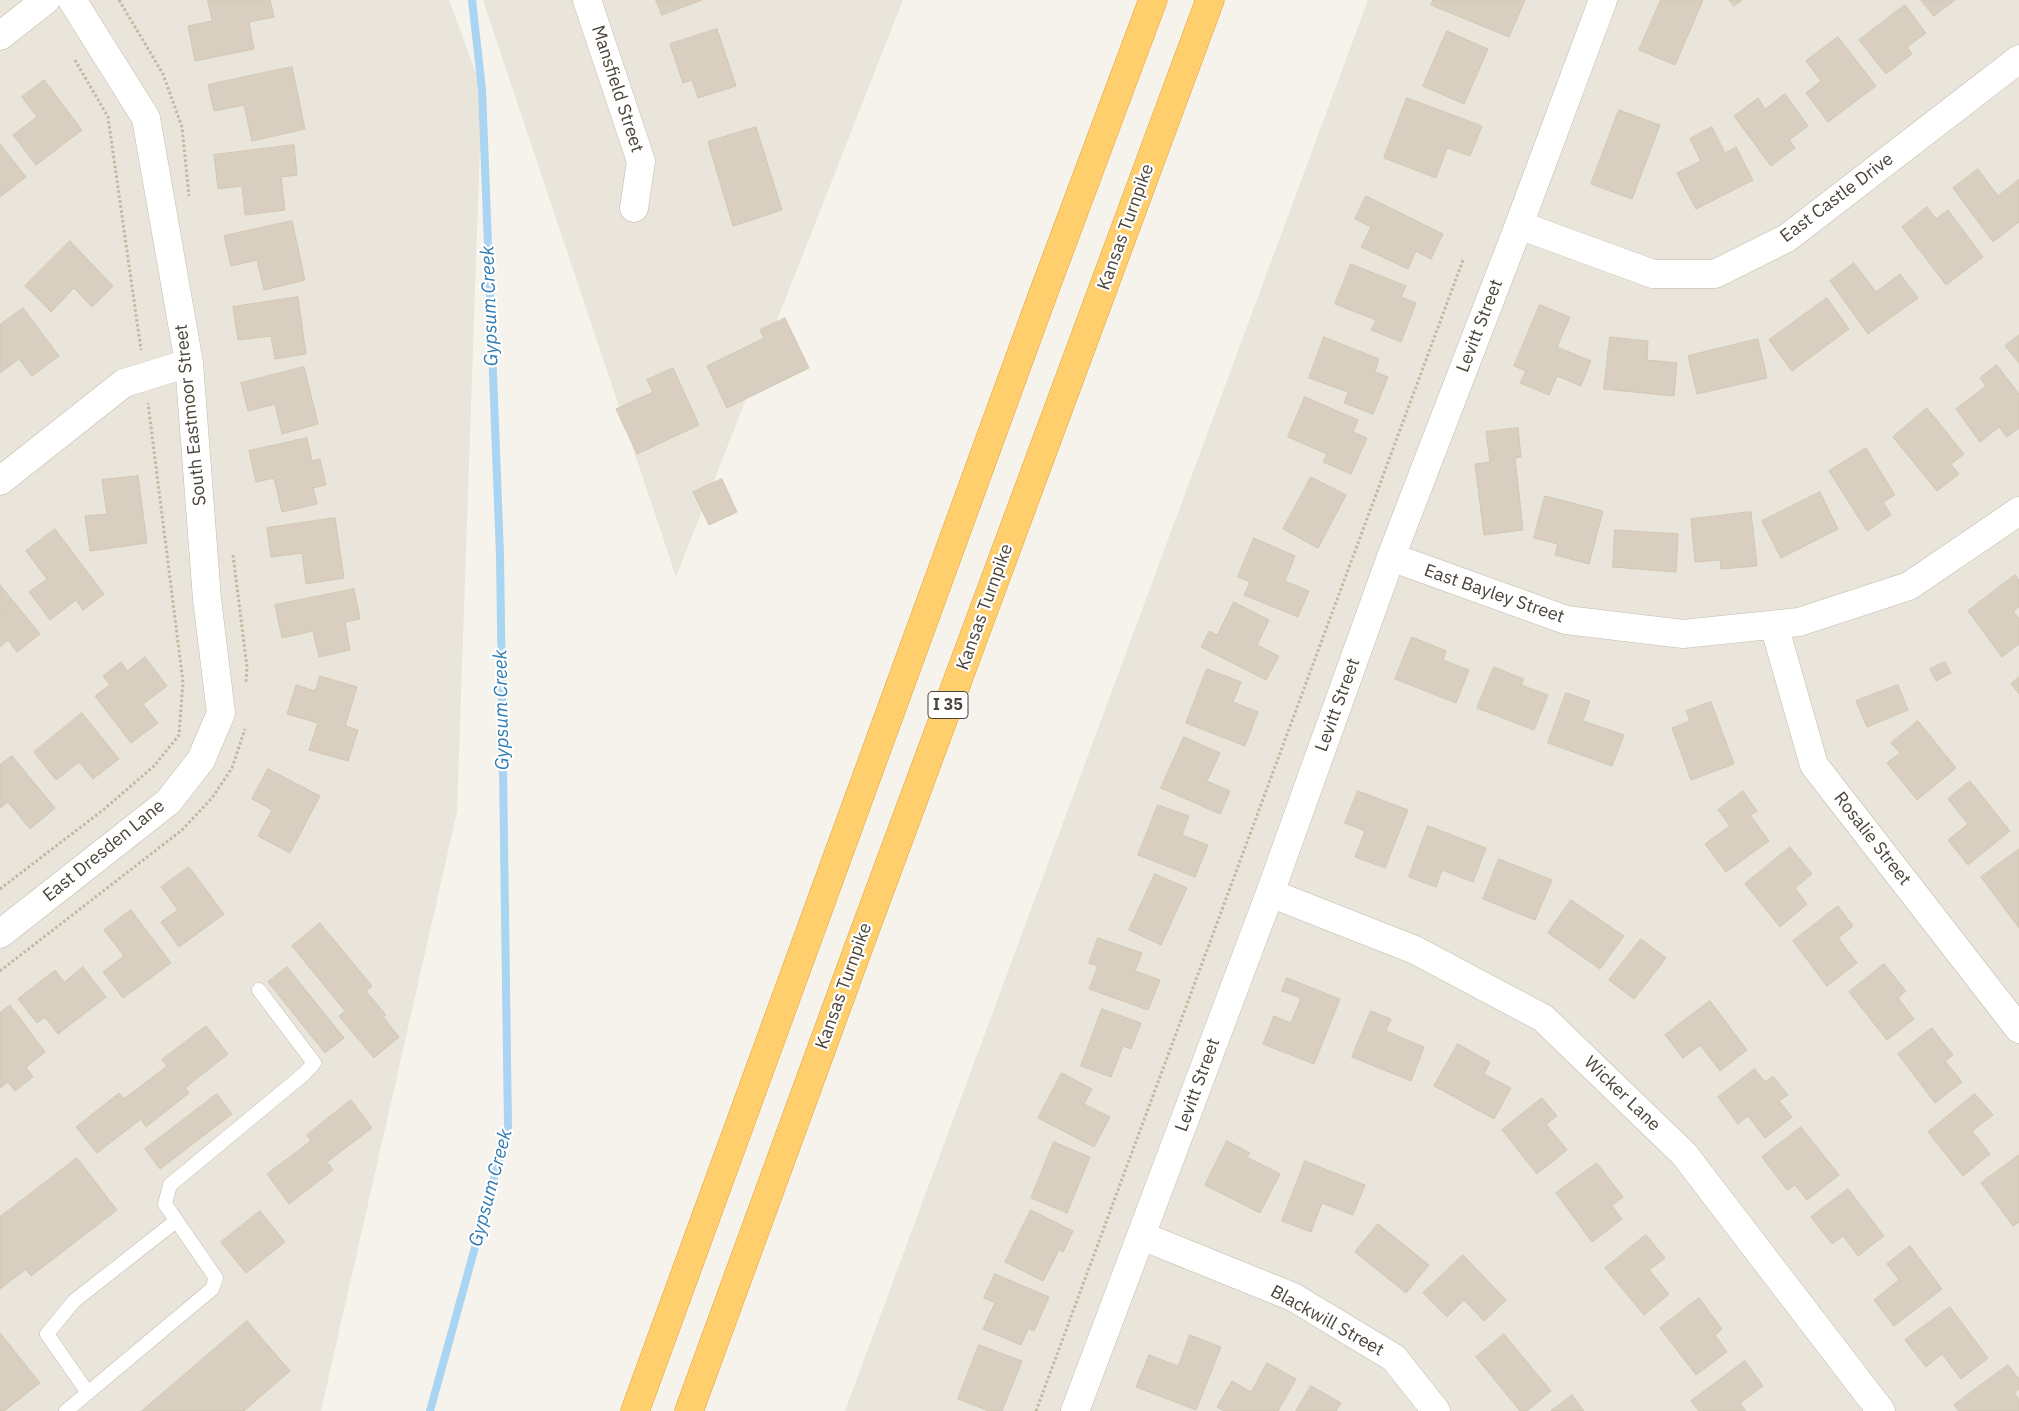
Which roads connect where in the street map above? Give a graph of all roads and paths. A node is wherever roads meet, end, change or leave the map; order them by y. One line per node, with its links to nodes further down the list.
1 (46, 0): 7 (street)
2 (72, 0): 13 (street, South Eastmoor Street)
3 (587, 0): 10 (street, Mansfield Street)
4 (1153, 0): 29 (highway)
5 (1210, 0): 30 (highway, Kansas Turnpike / I 35)
6 (1603, 0): 11 (street, Levitt Street)
7 (0, 36)
8 (74, 58): 14 (path)
9 (2019, 59): 11 (street, East Castle Drive)
10 (634, 208)
11 (1519, 225): 17 (street, Levitt Street)
12 (1463, 260): 31 (path)
13 (189, 363): 14 (street); 19 (street, South Eastmoor Street)
14 (144, 377): 15 (street); 20 (path)
15 (0, 481)
16 (2019, 511): 18 (street, East Bayley Street)
17 (1391, 558): 18 (street, East Bayley Street); 21 (street, Levitt Street)
18 (1774, 624): 24 (street, Rosalie Street)
19 (201, 760): 22 (street, East Dresden Lane)
20 (0, 889)
21 (1270, 893): 26 (street, Levitt Street); 34 (street, Wicker Lane)
22 (0, 934)
23 (259, 990): 25 (lane)
24 (2019, 1029)
25 (176, 1221): 27 (lane); 27 (lane)
26 (1142, 1236): 32 (street, Levitt Street); 33 (street, Blackwill Street)
27 (88, 1393): 28 (lane)
28 (66, 1411)
29 (635, 1411)
30 (689, 1411)
31 (1036, 1411)
32 (1075, 1411)
33 (1436, 1411)
34 (1881, 1411)

